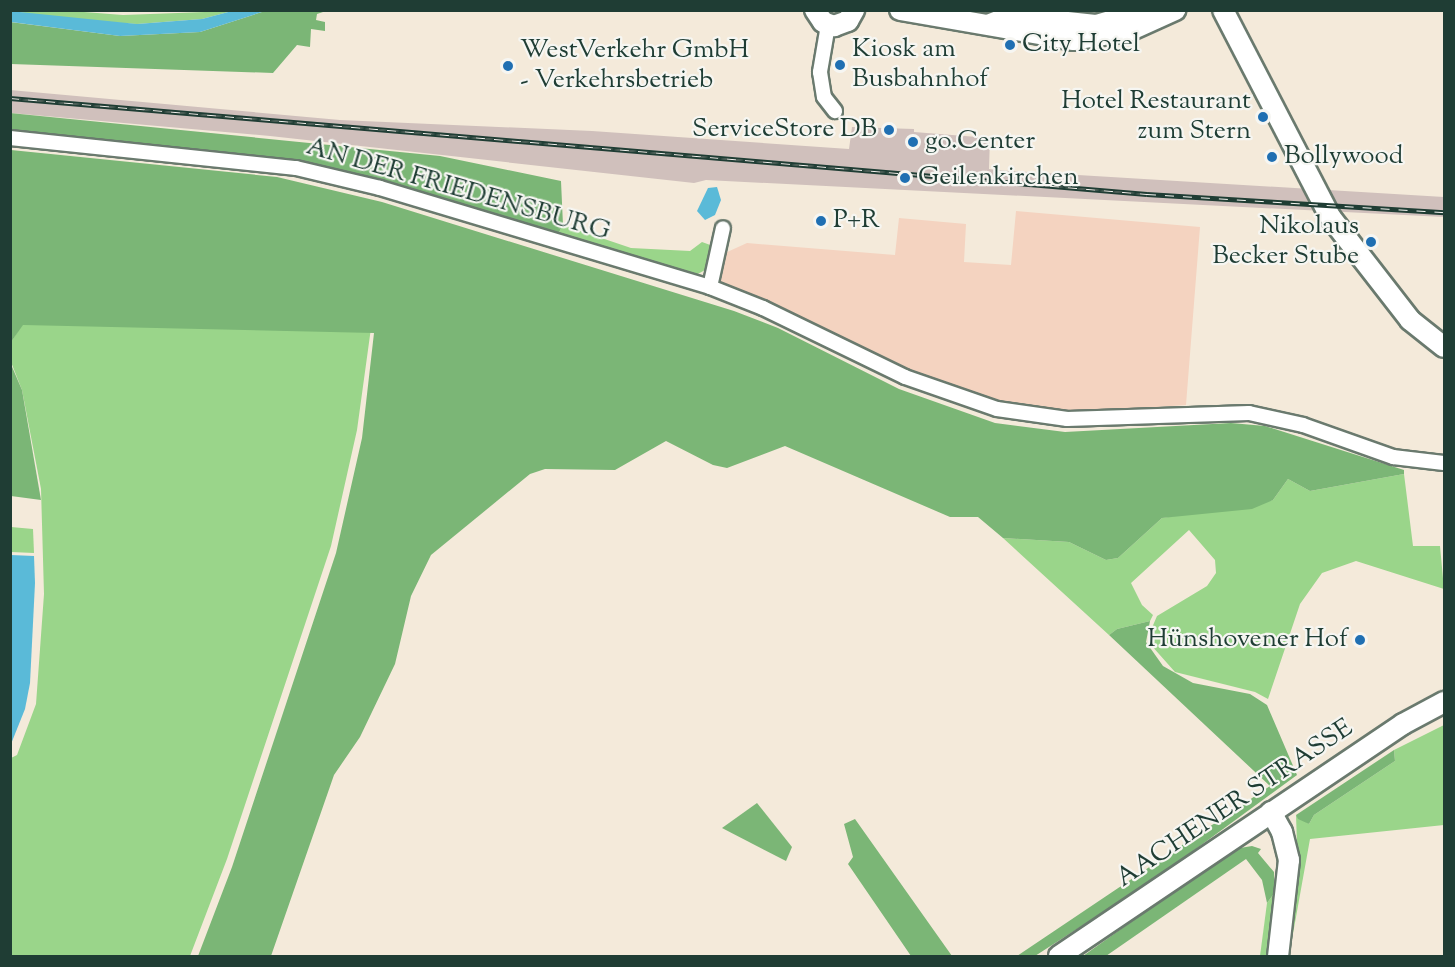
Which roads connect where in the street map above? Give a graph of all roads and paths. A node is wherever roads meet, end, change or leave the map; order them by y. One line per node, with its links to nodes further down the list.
1 (815, 10): 8 (main road)
2 (854, 10): 8 (main road)
3 (900, 10): 7 (main road)
4 (1148, 10): 7 (main road)
5 (1175, 10): 7 (main road)
6 (1223, 10): 13 (main road)
7 (990, 24)
8 (828, 25): 9 (street)
9 (835, 111)
10 (10, 138): 12 (street, AN DER FRIEDENSBURG)
11 (723, 228): 12 (street)
12 (710, 287): 14 (street, AN DER FRIEDENSBURG)
13 (1444, 347)
14 (1444, 463)
15 (1444, 702): 16 (main road, AACHENER STRASSE)
16 (1271, 812): 17 (main road, AACHENER STRASSE); 18 (main road)
17 (1059, 957)
18 (1278, 957)

